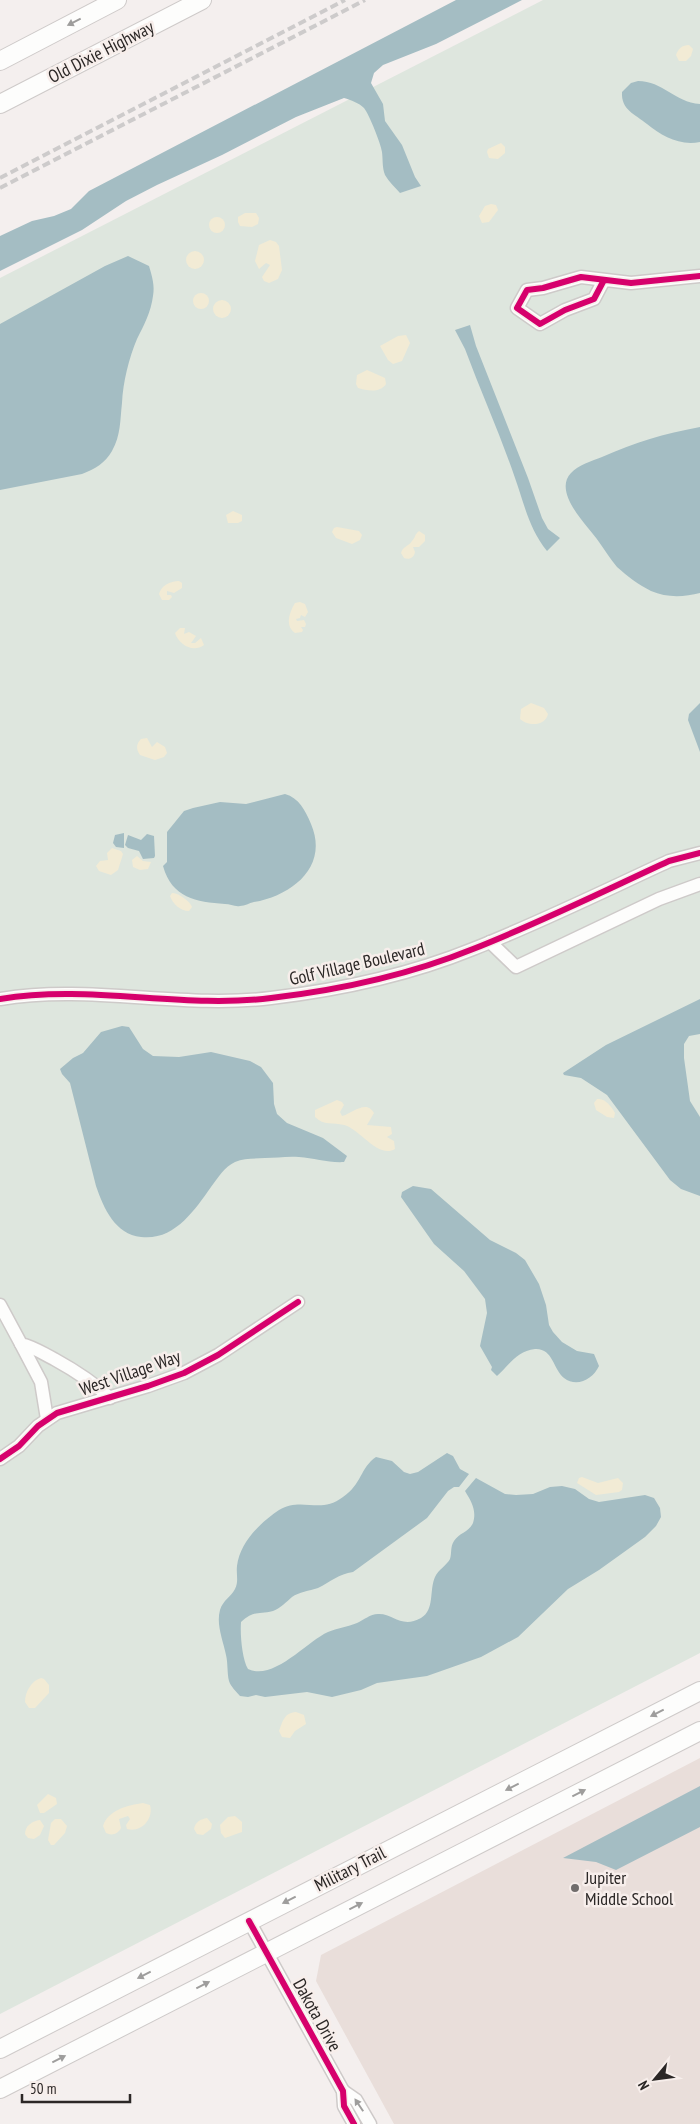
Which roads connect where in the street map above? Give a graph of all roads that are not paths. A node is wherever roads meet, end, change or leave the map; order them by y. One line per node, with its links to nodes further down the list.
1 (117, 0): 3 (main road, one-way to 3)
2 (202, 0): 4 (main road, Old Dixie Highway)
3 (0, 61)
4 (0, 104)
5 (700, 276): 6 (street)
6 (604, 280): 6 (street)
7 (700, 853): 9 (street, Golf Village Boulevard)
8 (700, 884): 9 (street)
9 (490, 942): 10 (street, Golf Village Boulevard)
10 (0, 999)
11 (298, 1302): 14 (street, West Village Way)
12 (0, 1305): 13 (street)
13 (21, 1344): 14 (street, West Village Way); 15 (street)
14 (110, 1398): 15 (street, West Village Way)
15 (48, 1419): 16 (street, West Village Way)
16 (0, 1458)
17 (700, 1691): 19 (main road, Military Trail, one-way to 19)
18 (700, 1731): 20 (main road, Military Trail, one-way to 18)
19 (249, 1921): 20 (street, Dakota Drive); 21 (main road, Military Trail, one-way to 21)
20 (266, 1952): 22 (main road, Military Trail, one-way to 20); 23 (street, Dakota Drive)
21 (0, 2049)
22 (0, 2089)
23 (343, 2092): 24 (street, Dakota Drive); 25 (street, Dakota Drive, one-way to 23)
24 (354, 2124)
25 (370, 2124)

